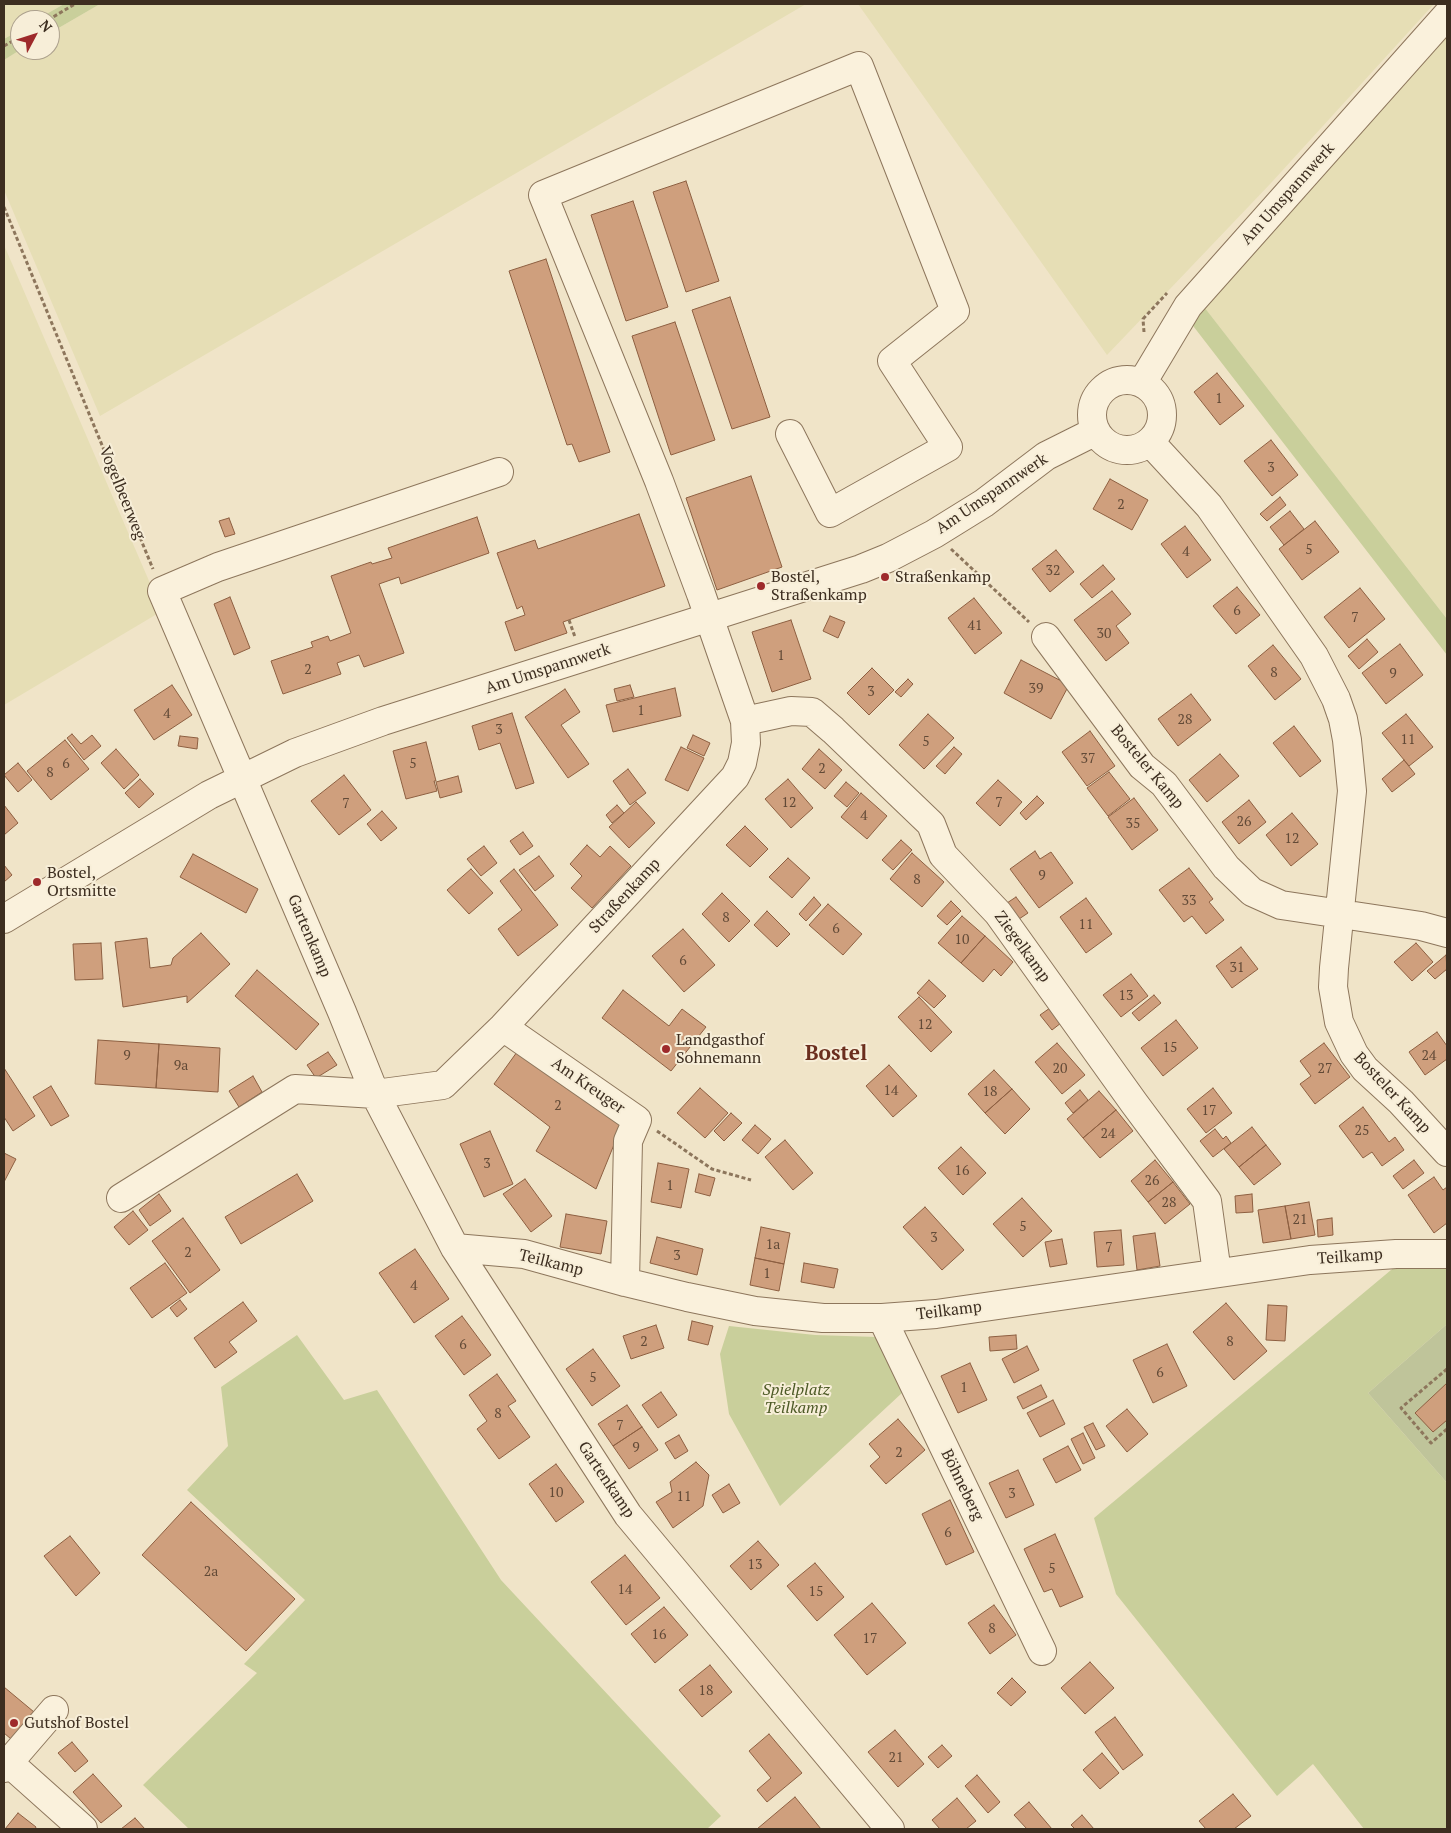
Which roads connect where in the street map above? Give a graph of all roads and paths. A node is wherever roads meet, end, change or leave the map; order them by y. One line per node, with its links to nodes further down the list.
1 (75, 4): 2 (path)
2 (60, 13)
3 (1447, 15): 5 (street, Am Umspannwerk)
4 (4, 207): 11 (path, Vogelbeerweg)
5 (1142, 383): 6 (street); 8 (street)
6 (1096, 431): 8 (street); 10 (street, Am Umspannwerk)
7 (790, 434): 12 (street, Straßenkamp)
8 (1150, 442): 16 (street, Bosteler Kamp)
9 (499, 472): 11 (street)
10 (934, 534): 12 (street, Am Umspannwerk); 13 (path)
11 (162, 591): 15 (street)
12 (709, 617): 14 (street, Straßenkamp); 15 (street, Am Umspannwerk)
13 (1046, 637): 16 (street, Bosteler Kamp)
14 (745, 721): 19 (street, Straßenkamp); 27 (street, Ziegelkamp)
15 (242, 778): 17 (street, Am Umspannwerk); 20 (street, Gartenkamp)
16 (1340, 913): 18 (street, Bosteler Kamp); 22 (street, Bosteler Kamp)
17 (4, 919)
18 (1447, 933)
19 (503, 1027): 20 (street, Straßenkamp); 21 (street, Am Kreuger)
20 (375, 1094): 24 (street); 25 (street, Gartenkamp)
21 (636, 1120): 23 (path); 28 (street, Am Kreuger)
22 (1447, 1152)
23 (751, 1180)
24 (121, 1198)
25 (455, 1248): 28 (street, Teilkamp); 35 (street, Gartenkamp)
26 (1447, 1254): 27 (street, Teilkamp)
27 (1217, 1273): 29 (street, Teilkamp)
28 (625, 1282): 29 (street, Teilkamp)
29 (882, 1318): 32 (street, Böhneberg)
30 (1447, 1369): 31 (path)
31 (1447, 1429)
32 (1042, 1651)
33 (54, 1710): 34 (street)
34 (6, 1765): 36 (street)
35 (881, 1826)
36 (82, 1829)

